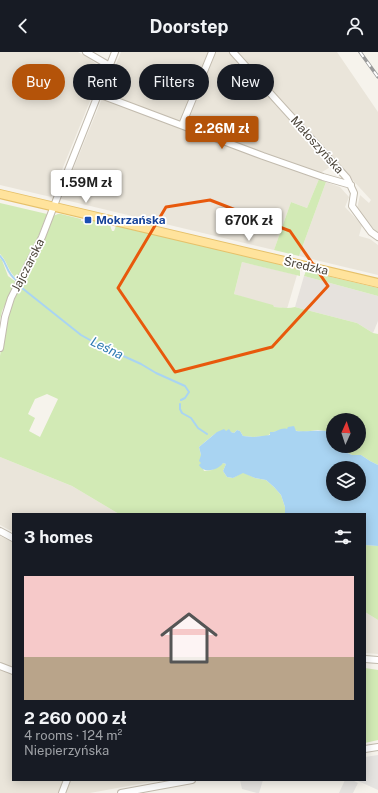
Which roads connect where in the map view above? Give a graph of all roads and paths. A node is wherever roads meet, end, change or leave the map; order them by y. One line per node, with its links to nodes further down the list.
1 (86, 52): 5 (street)
2 (115, 52): 6 (street)
3 (212, 52): 9 (street)
4 (233, 52): 10 (street, Małoszyńska)
5 (107, 64)
6 (111, 64)
7 (96, 100): 12 (street)
8 (114, 100): 9 (street)
9 (182, 125): 10 (street)
10 (351, 186): 13 (street)
11 (0, 194): 12 (main road, Średzka)
12 (54, 207): 14 (main road, Średzka); 15 (street, Jajczarska)
13 (378, 237)
14 (378, 283)
15 (0, 348)
16 (0, 531): 17 (street)
17 (12, 537)
18 (366, 659): 19 (street)
19 (378, 660)
20 (0, 666): 21 (street)
21 (12, 671)
22 (378, 747): 23 (street)
23 (366, 749)
24 (67, 781): 26 (street)
25 (187, 781): 27 (street)
26 (62, 793)
27 (121, 793)

